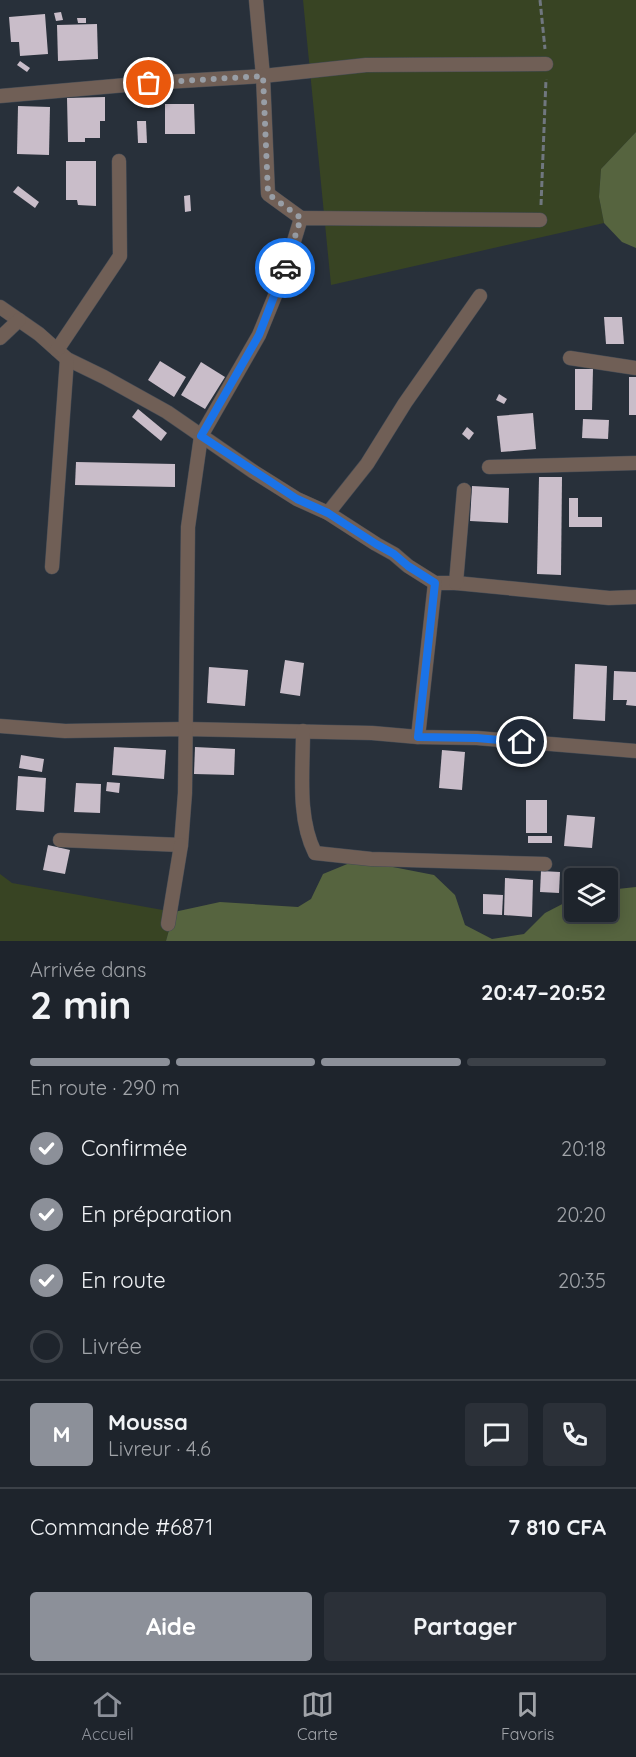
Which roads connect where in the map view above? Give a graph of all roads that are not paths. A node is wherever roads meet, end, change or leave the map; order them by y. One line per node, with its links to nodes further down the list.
1 (256, 0): 3 (street)
2 (546, 64): 3 (street)
3 (263, 76): 4 (street); 6 (street)
4 (0, 96)
5 (119, 161): 12 (street)
6 (301, 218): 7 (street); 15 (street)
7 (540, 220)
8 (480, 296): 19 (street)
9 (0, 307): 10 (street)
10 (19, 320): 11 (street); 12 (street)
11 (0, 338)
12 (62, 355): 15 (street); 20 (street)
13 (570, 358): 14 (street)
14 (636, 368)
15 (201, 436): 19 (street); 25 (street)
16 (636, 463): 17 (street)
17 (489, 467)
18 (464, 490): 22 (street)
19 (328, 513): 21 (street)
20 (52, 567)
21 (435, 583): 22 (street); 27 (street)
22 (456, 583): 23 (street)
23 (636, 597)
24 (0, 726): 25 (street)
25 (185, 729): 26 (street); 30 (street)
26 (303, 731): 27 (street); 31 (street)
27 (418, 737): 28 (street)
28 (636, 751)
29 (60, 840): 30 (street)
30 (181, 845): 32 (street)
31 (545, 864)
32 (168, 924)

